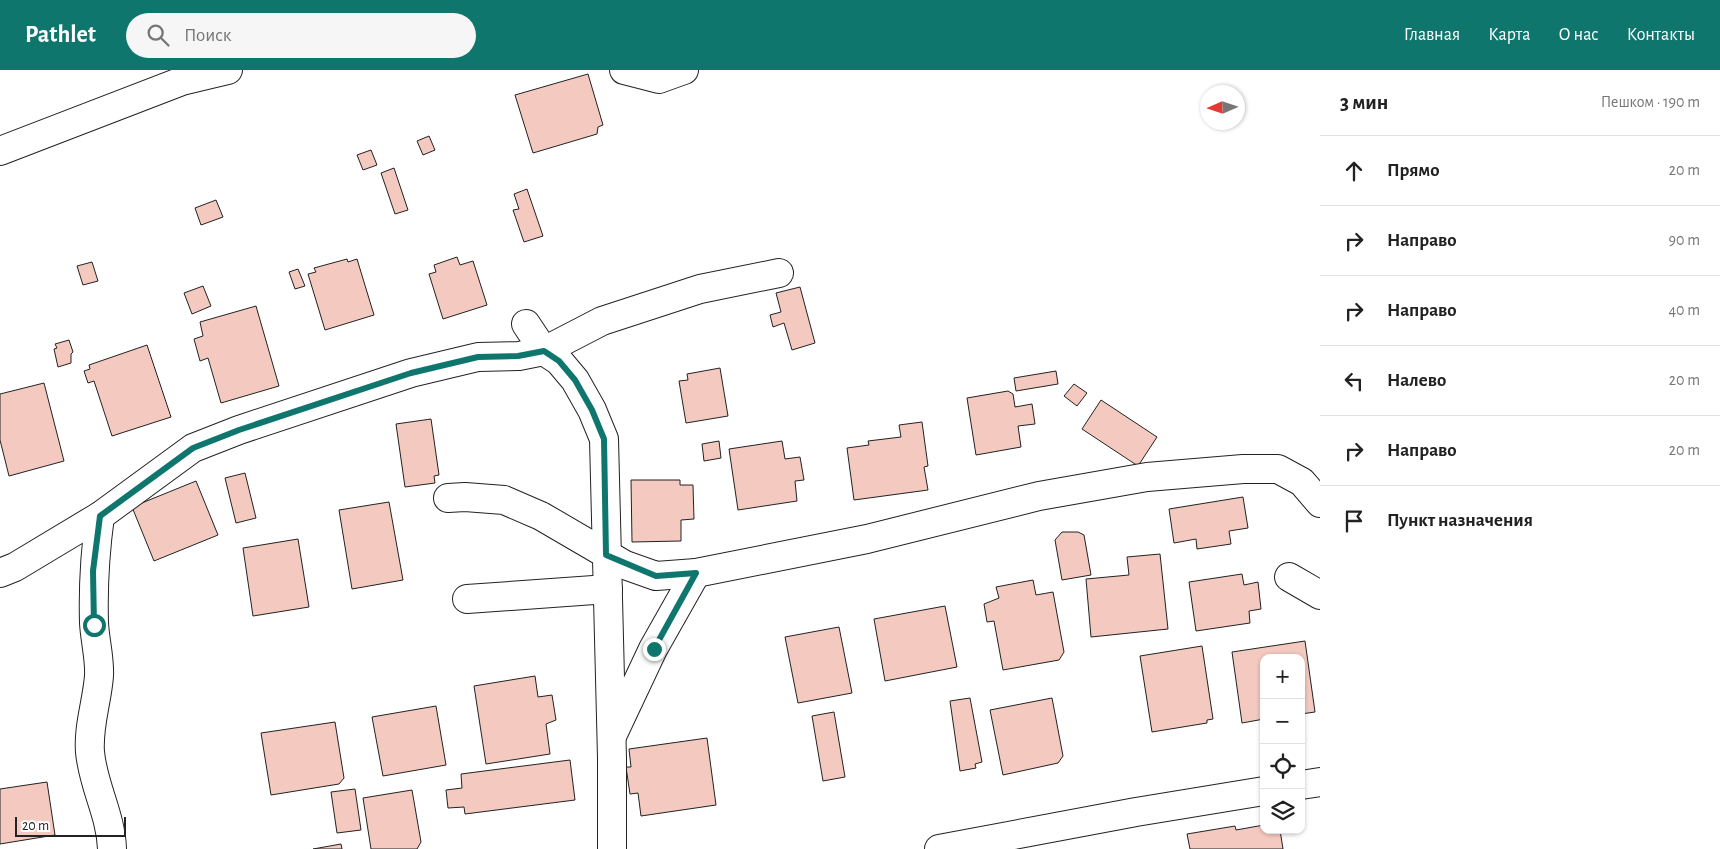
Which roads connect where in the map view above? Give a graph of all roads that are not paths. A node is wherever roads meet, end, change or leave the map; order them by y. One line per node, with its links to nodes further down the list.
1 (228, 70): 4 (street)
2 (624, 70): 3 (street)
3 (684, 70)
4 (0, 151)
5 (779, 273): 7 (street)
6 (526, 324): 7 (street)
7 (544, 351): 10 (street); 11 (street)
8 (448, 498): 11 (street)
9 (1320, 503): 13 (street)
10 (100, 516): 12 (street); 22 (street)
11 (606, 555): 13 (street); 15 (street)
12 (0, 573)
13 (696, 573): 18 (street)
14 (1290, 577): 16 (street)
15 (608, 589): 17 (street); 18 (street)
16 (1320, 594)
17 (467, 599)
18 (612, 738): 23 (street)
19 (1320, 782): 20 (street)
20 (1305, 784)
21 (1260, 792): 24 (street)
22 (112, 849)
23 (612, 849)
24 (940, 849)

